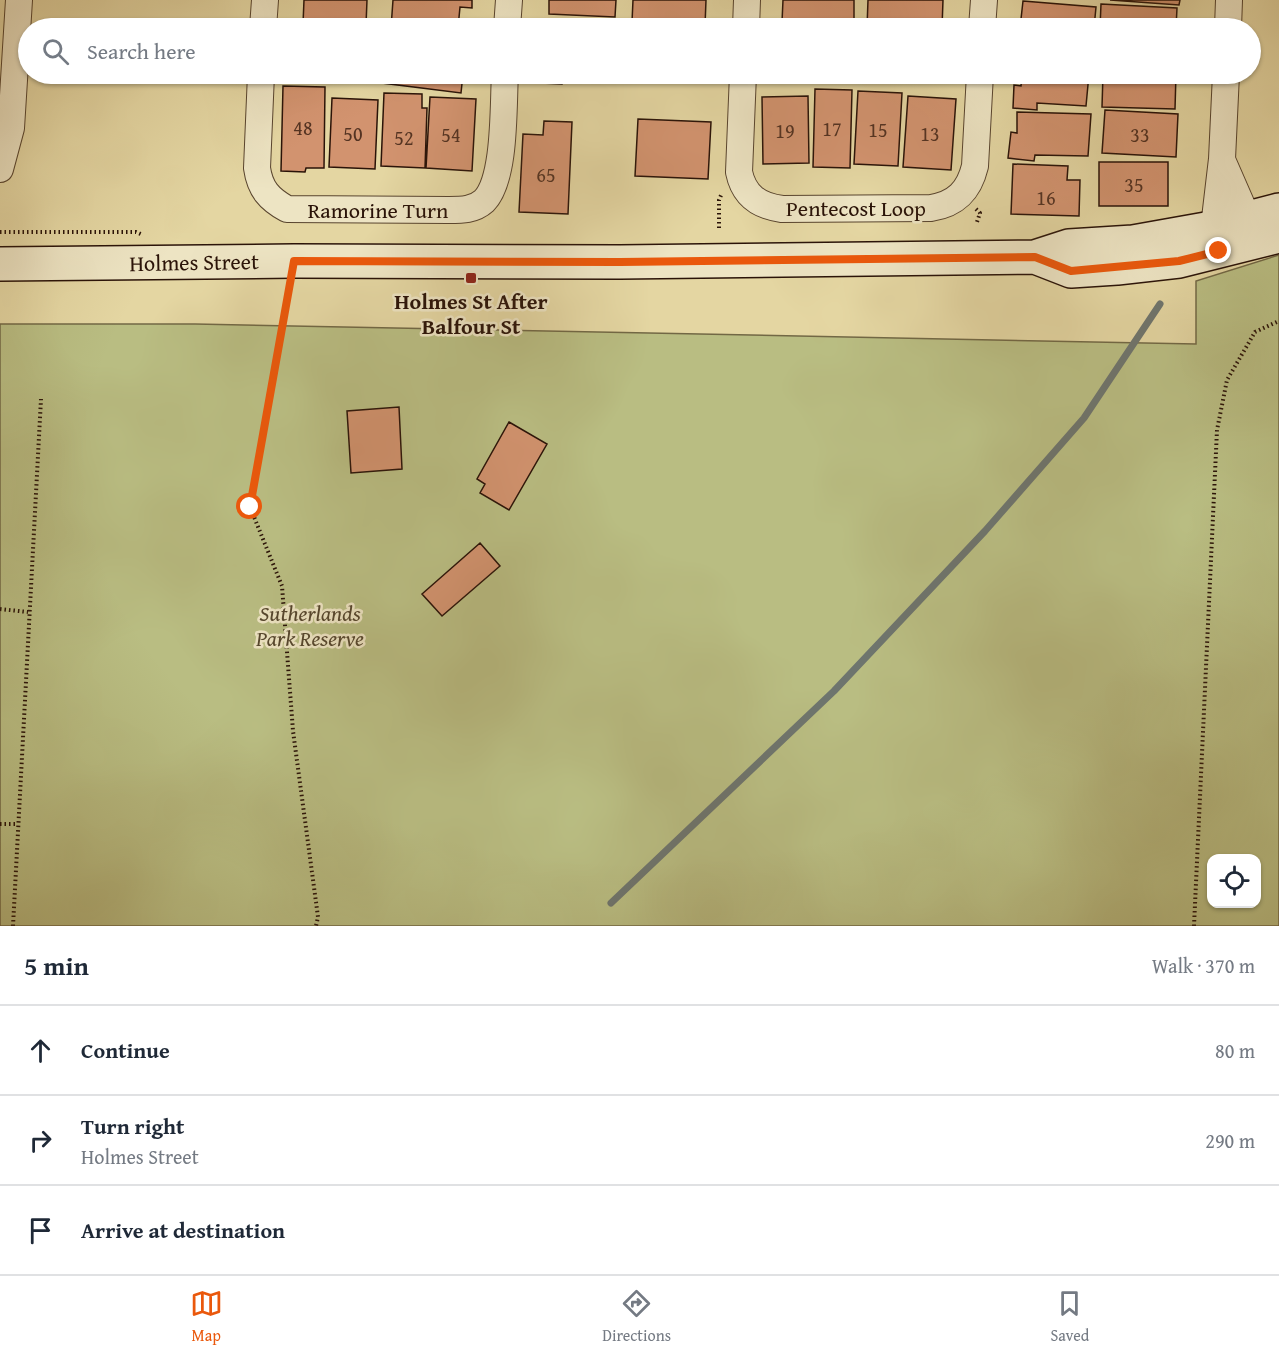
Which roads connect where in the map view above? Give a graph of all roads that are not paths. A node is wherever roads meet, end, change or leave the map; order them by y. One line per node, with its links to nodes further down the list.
1 (264, 0): 7 (street)
2 (508, 0): 8 (street)
3 (747, 0): 9 (street)
4 (984, 0): 10 (street)
5 (1229, 0): 11 (street)
6 (12, 9): 18 (street)
7 (263, 18)
8 (507, 18)
9 (746, 18)
10 (983, 18)
11 (1228, 18)
12 (261, 84): 13 (street, Ramorine Turn)
13 (504, 84)
14 (743, 84): 15 (street, Pentecost Loop)
15 (979, 84)
16 (1226, 84): 17 (street)
17 (1222, 159): 19 (street); 20 (street)
18 (0, 169)
19 (1266, 226): 20 (main road, Holmes Street)
20 (1217, 239): 21 (main road, Holmes Street)
21 (0, 264)

